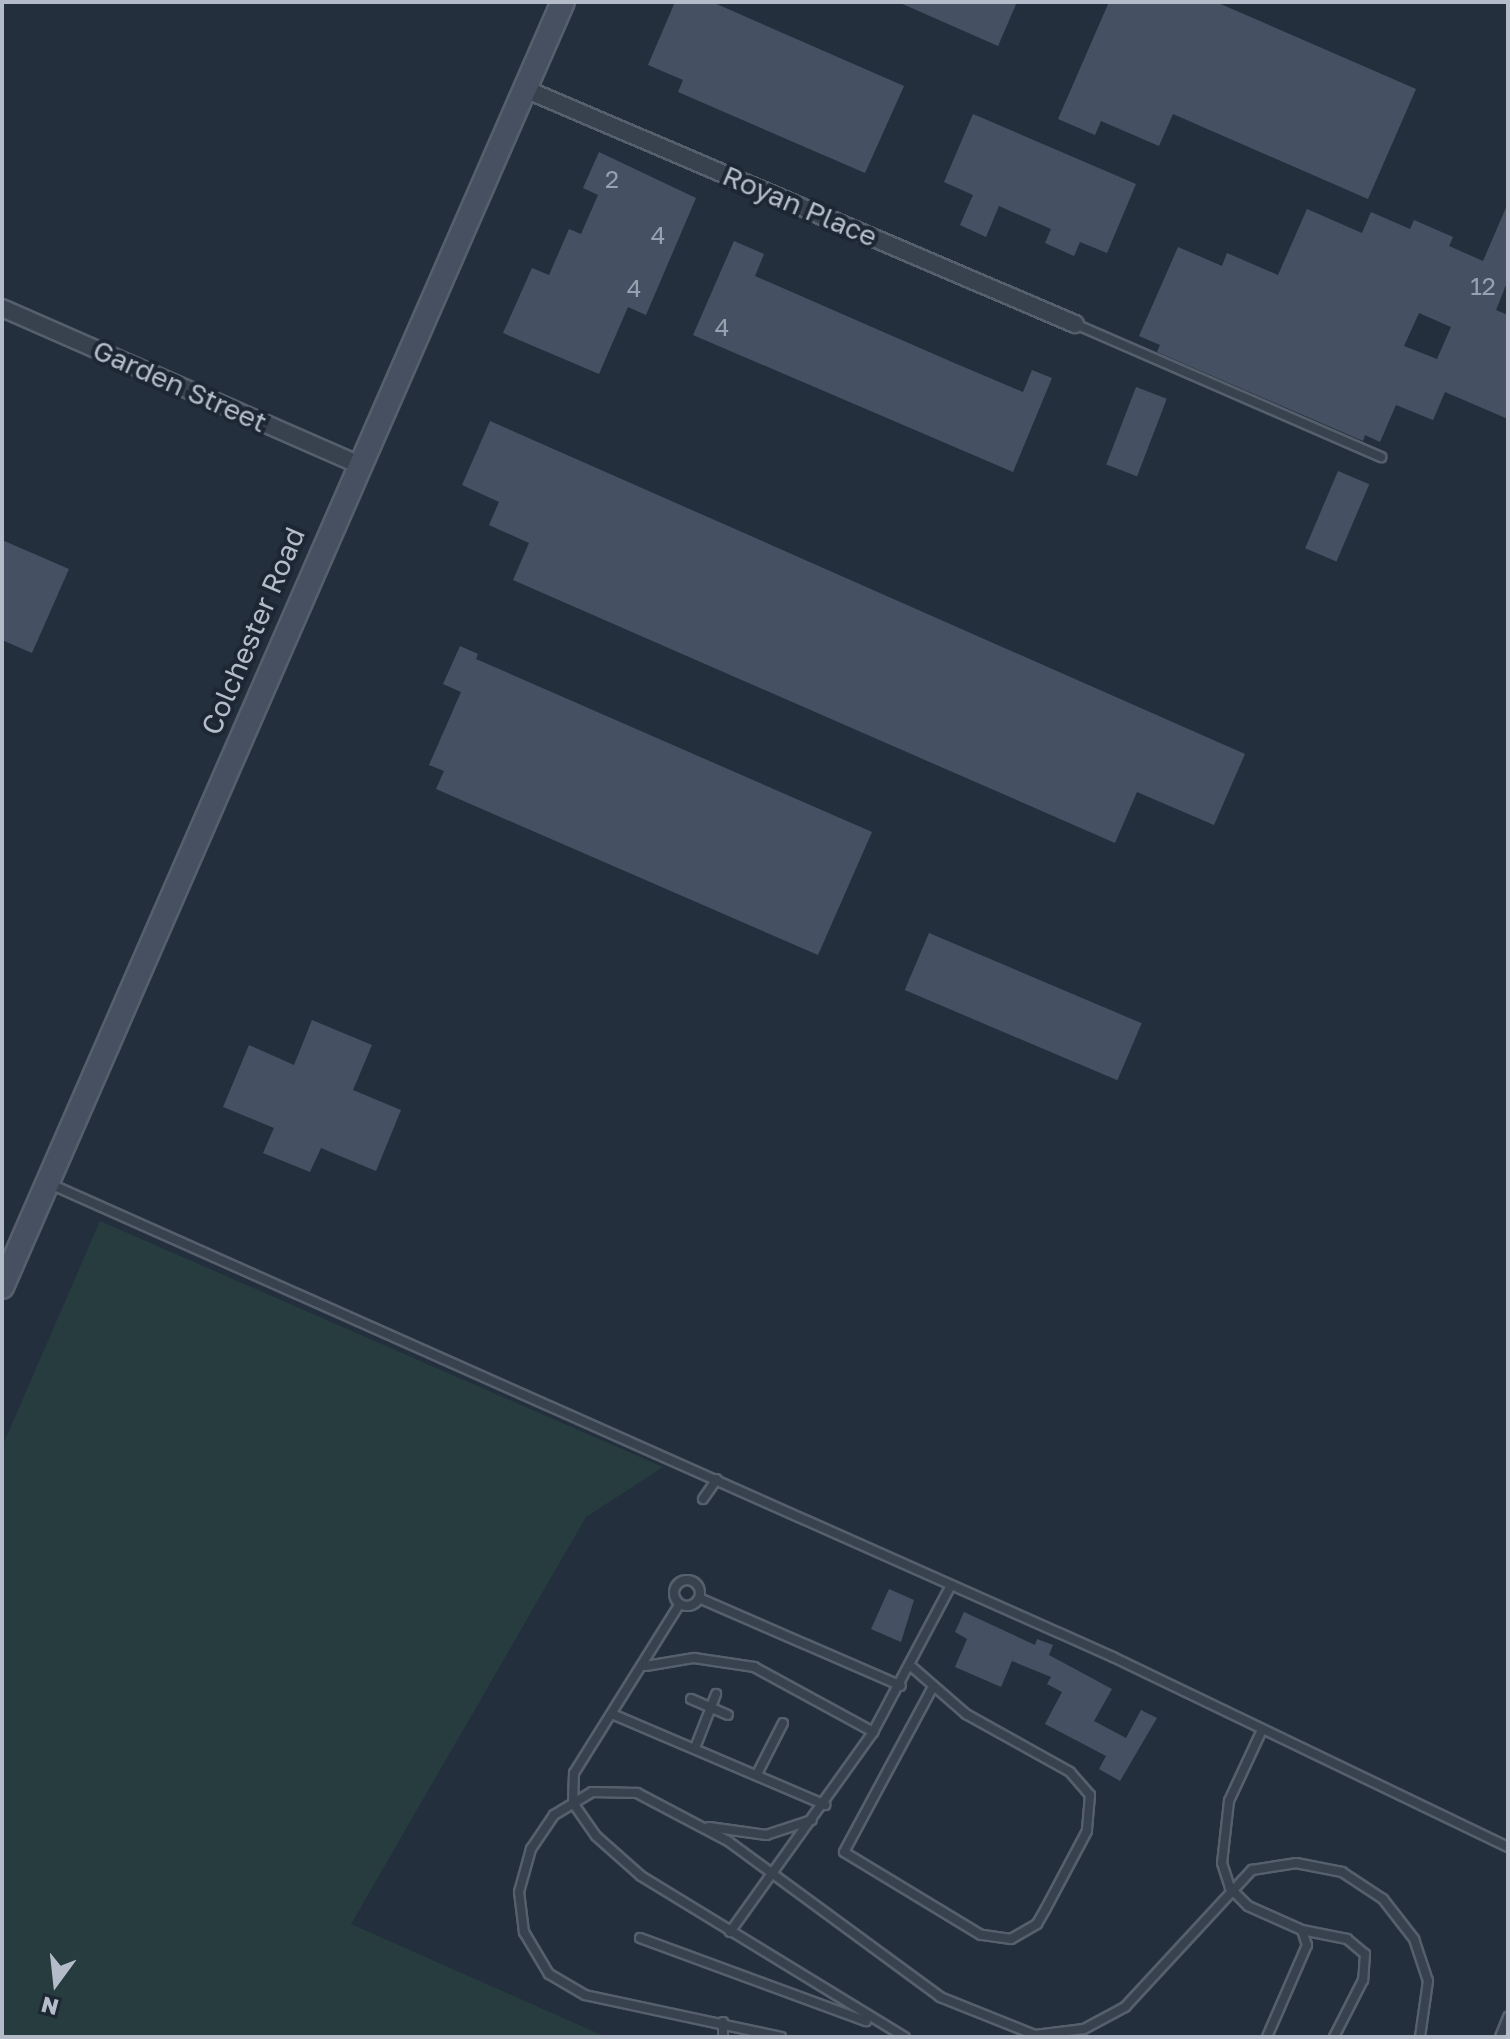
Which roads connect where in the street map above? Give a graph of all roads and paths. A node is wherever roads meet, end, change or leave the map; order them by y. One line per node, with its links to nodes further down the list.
1 (563, 2): 2 (main road, Colchester Road)
2 (525, 89): 4 (street, Royan Place); 6 (main road, Colchester Road)
3 (2, 308): 6 (street, Garden Street)
4 (1075, 324): 5 (lane)
5 (1381, 457)
6 (358, 464): 7 (main road, Colchester Road)
7 (48, 1183): 8 (main road, Colchester Road); 9 (lane)
8 (2, 1287)
9 (717, 1479): 10 (lane); 11 (lane)
10 (703, 1499)
11 (949, 1589): 15 (lane); 25 (lane)
12 (699, 1598): 13 (lane); 13 (lane); 16 (lane)
13 (679, 1605): 14 (lane)
14 (646, 1666): 21 (lane); 24 (lane)
15 (912, 1667): 16 (lane); 17 (lane)
16 (901, 1686): 24 (lane)
17 (933, 1687): 17 (lane)
18 (716, 1694): 20 (lane)
19 (691, 1699): 20 (lane)
20 (710, 1708): 22 (lane); 26 (lane)
21 (612, 1714): 26 (lane); 28 (lane)
22 (728, 1715)
23 (783, 1723): 27 (lane)
24 (873, 1732): 29 (lane)
25 (1261, 1732): 32 (lane); 34 (lane)
26 (695, 1748): 27 (lane)
27 (757, 1774): 29 (lane)
28 (573, 1803): 31 (lane); 36 (lane); 39 (lane)
29 (825, 1805): 30 (lane)
30 (815, 1819): 31 (lane); 33 (lane)
31 (705, 1827): 33 (lane)
32 (1508, 1847)
33 (775, 1873): 34 (lane); 36 (lane)
34 (1230, 1888): 35 (lane); 46 (lane)
35 (1302, 1930): 44 (lane); 45 (lane)
36 (730, 1932): 40 (lane)
37 (640, 1938): 40 (lane)
38 (1508, 2017): 47 (lane)
39 (723, 2022): 41 (lane); 42 (lane)
40 (882, 2026): 43 (lane)
41 (723, 2037)
42 (781, 2037)
43 (905, 2037)
44 (1267, 2037)
45 (1334, 2037)
46 (1420, 2037)
47 (1500, 2037)

